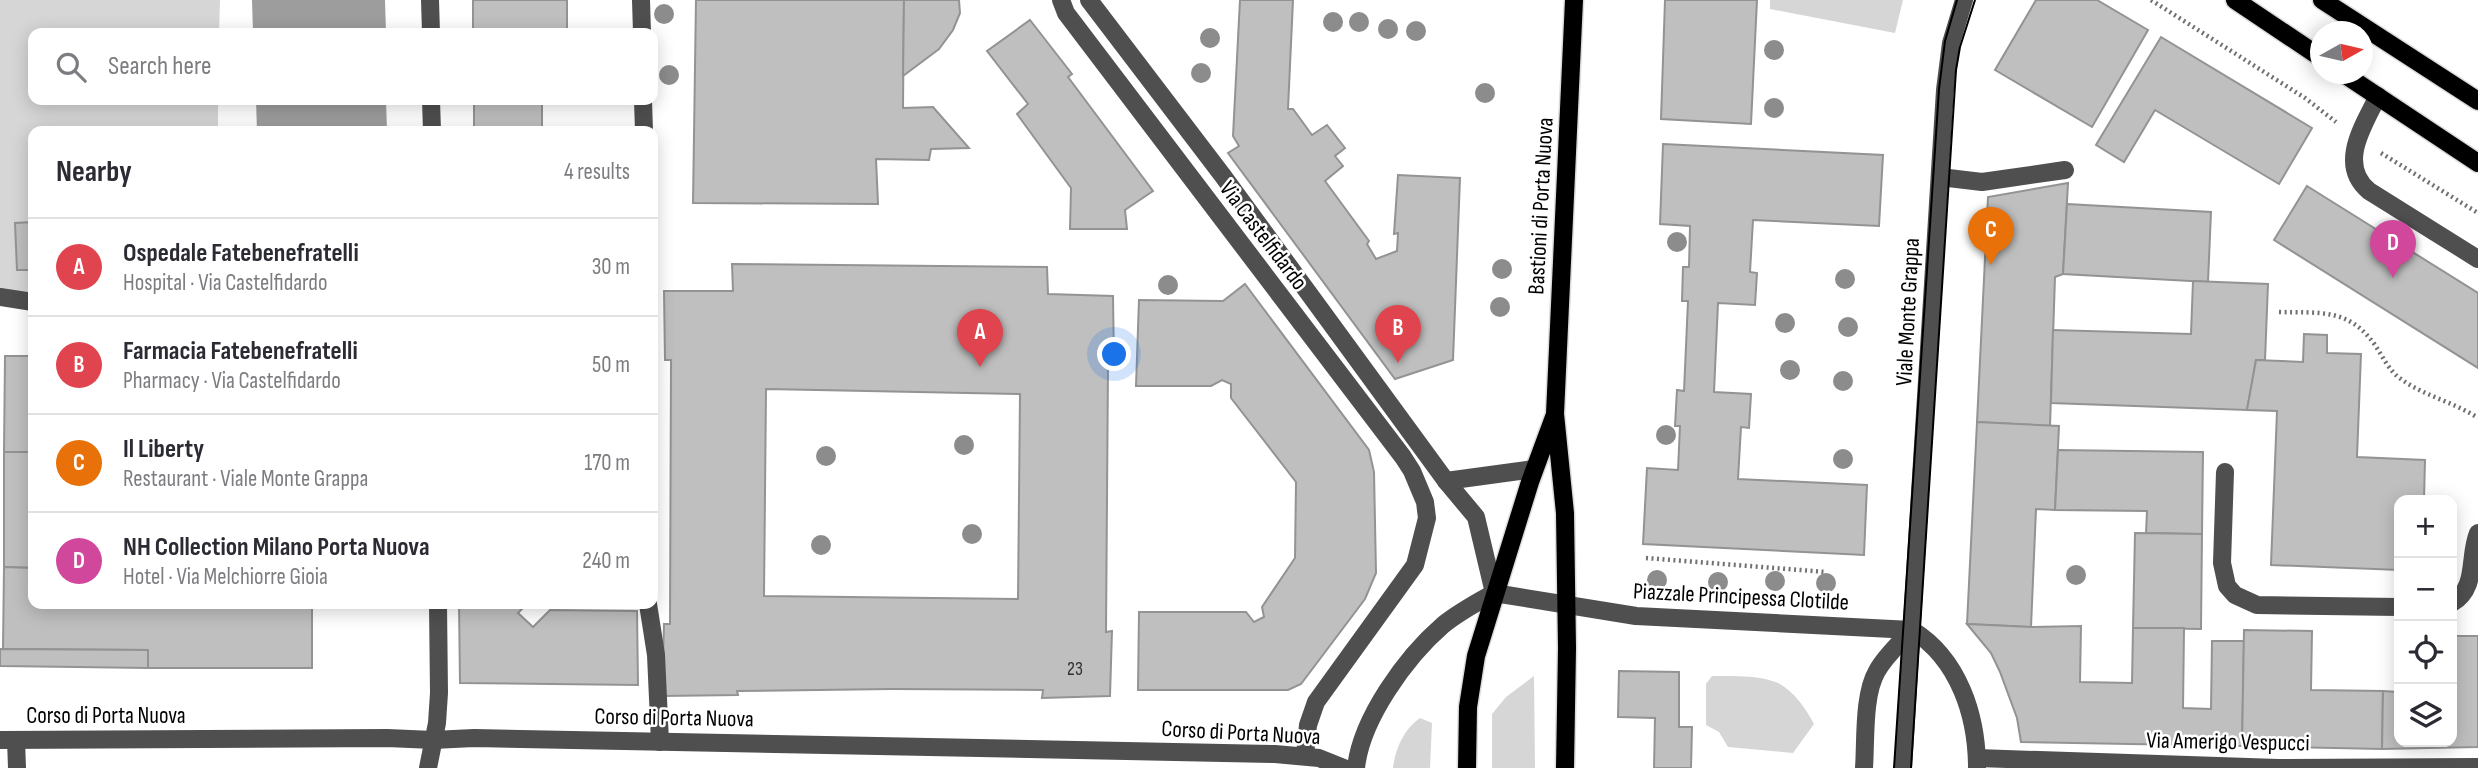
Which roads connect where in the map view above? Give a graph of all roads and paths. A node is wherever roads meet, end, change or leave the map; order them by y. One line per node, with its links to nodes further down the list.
1 (430, 0): 10 (street)
2 (641, 0): 11 (street)
3 (1061, 0): 47 (street, Via Castelfidardo)
4 (1090, 0): 33 (street, Via Castelfidardo)
5 (1574, 0): 29 (main road, Bastioni di Porta Nuova)
6 (1964, 0): 23 (street, Viale Monte Grappa)
7 (2151, 0): 20 (path)
8 (2235, 0): 12 (main road)
9 (2322, 0): 15 (main road)
10 (431, 28)
11 (642, 28)
12 (2310, 50)
13 (2359, 84): 14 (main road)
14 (2378, 96): 20 (street); 21 (main road)
15 (2478, 101)
16 (431, 105): 18 (street)
17 (643, 105): 19 (street)
18 (432, 126)
19 (644, 126)
20 (2358, 138): 24 (path); 25 (street)
21 (2478, 163)
22 (2065, 170): 23 (street)
23 (1940, 177): 43 (street, Viale Monte Grappa)
24 (2478, 213)
25 (2478, 259)
26 (0, 297): 27 (street)
27 (28, 301)
28 (2279, 312): 30 (path)
29 (1555, 414): 31 (main road, Bastioni di Porta Nuova); 39 (main road, Bastioni di Porta Nuova)
30 (2478, 418)
31 (1534, 469): 33 (street); 37 (main road, Bastioni di Porta Nuova)
32 (2225, 472): 40 (street)
33 (1446, 481): 37 (street, Via Castelfidardo)
34 (2478, 533): 38 (street)
35 (1646, 558): 36 (path)
36 (1826, 572)
37 (1494, 593): 39 (street, Piazzale Principessa Clotilde); 53 (street); 54 (main road)
38 (2457, 600)
39 (1567, 607): 43 (street, Piazzale Principessa Clotilde); 55 (main road)
40 (2394, 607)
41 (438, 609): 45 (street)
42 (649, 609): 46 (street)
43 (1912, 630): 48 (street); 56 (street); 57 (street)
44 (8, 740): 45 (street, Corso di Porta Nuova); 50 (street)
45 (433, 740): 46 (street, Corso di Porta Nuova); 51 (street)
46 (660, 741): 47 (street, Corso di Porta Nuova)
47 (1306, 755): 52 (street, Corso di Porta Nuova)
48 (1977, 763): 58 (street, Via Amerigo Vespucci)
49 (2478, 767): 58 (street, Via Amerigo Vespucci)
50 (17, 768)
51 (428, 768)
52 (1344, 768)
53 (1356, 768)
54 (1466, 768)
55 (1565, 768)
56 (1864, 768)
57 (1903, 768)
58 (2389, 768)

